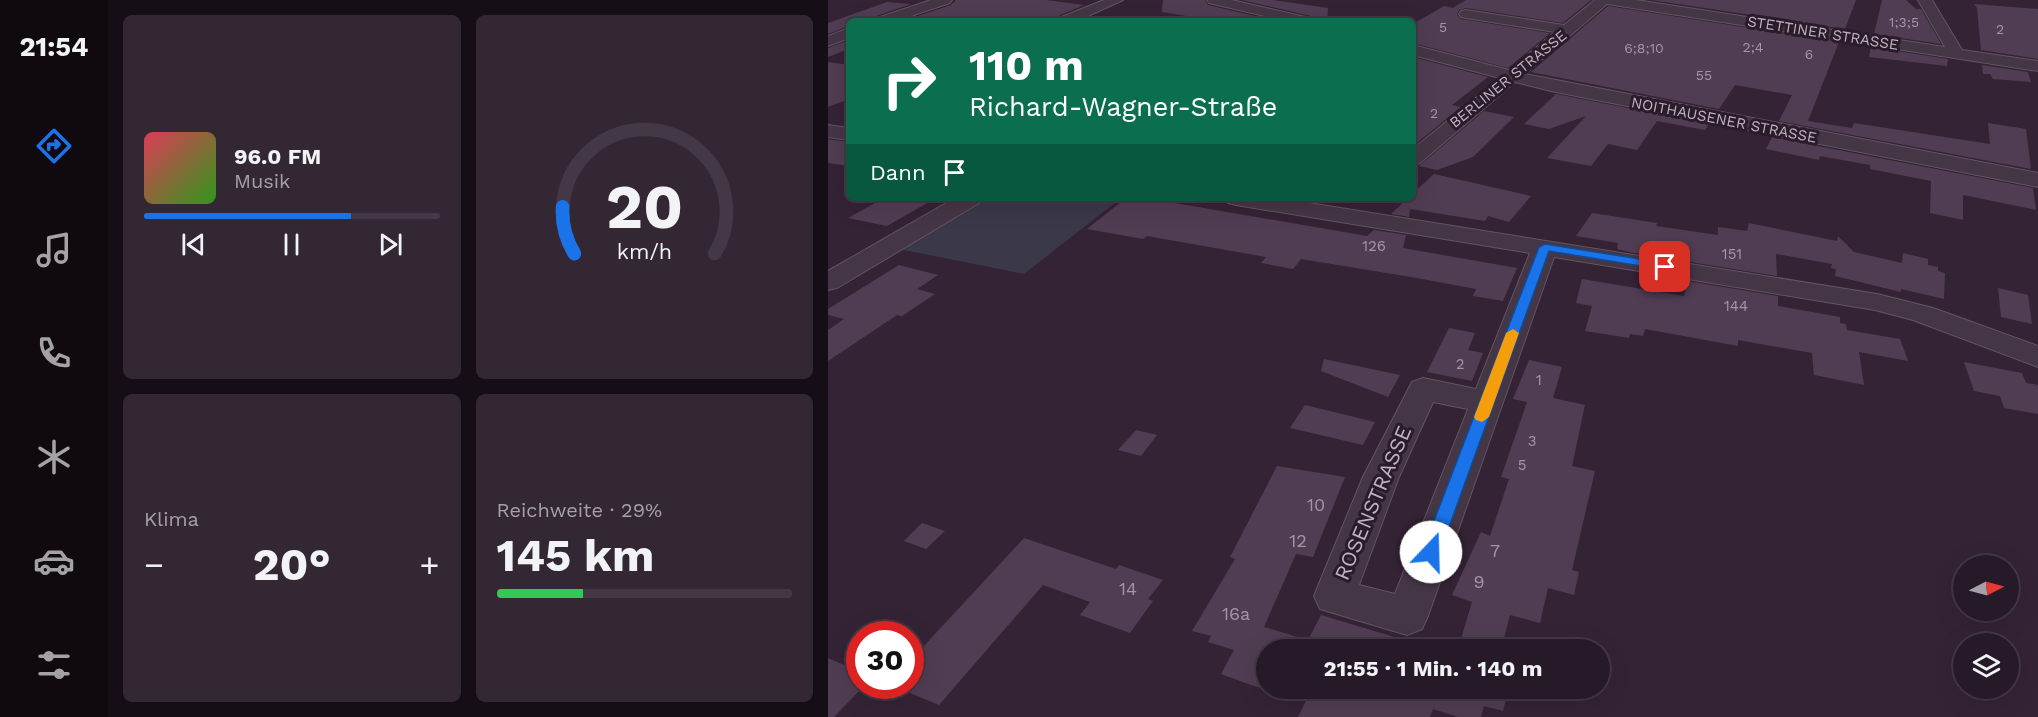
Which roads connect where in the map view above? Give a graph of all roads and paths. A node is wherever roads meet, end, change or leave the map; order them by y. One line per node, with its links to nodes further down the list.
1 (945, 0): 9 (street)
2 (1116, 0): 10 (street)
3 (1214, 0): 11 (street)
4 (1604, 0): 13 (street, BERLINER STRASSE)
5 (1608, 0): 12 (street, STETTINER STRASSE)
6 (1925, 0): 17 (street)
7 (1748, 7): 12 (street)
8 (1466, 14): 13 (street)
9 (891, 18)
10 (1071, 18)
11 (1292, 18)
12 (1738, 20): 17 (street, STETTINER STRASSE)
13 (1568, 30): 19 (street, BERLINER STRASSE)
14 (846, 34): 15 (street)
15 (828, 41)
16 (1416, 51): 19 (street, NOITHAUSENER STRASSE)
17 (1957, 54): 18 (street, STETTINER STRASSE)
18 (2038, 66)
19 (1511, 76): 22 (street, BERLINER STRASSE); 25 (street, NOITHAUSENER STRASSE)
20 (1423, 128): 22 (street)
21 (828, 131): 23 (street)
22 (1443, 133): 24 (street, BERLINER STRASSE)
23 (846, 134)
24 (1416, 156)
25 (2038, 180)
26 (966, 201): 31 (street)
27 (1254, 201): 29 (street)
28 (1365, 201): 29 (street)
29 (1347, 217): 30 (street)
30 (1545, 247): 32 (street); 33 (street, ROSENSTRASSE)
31 (828, 282)
32 (2038, 357)
33 (1487, 402): 33 (street, ROSENSTRASSE)

